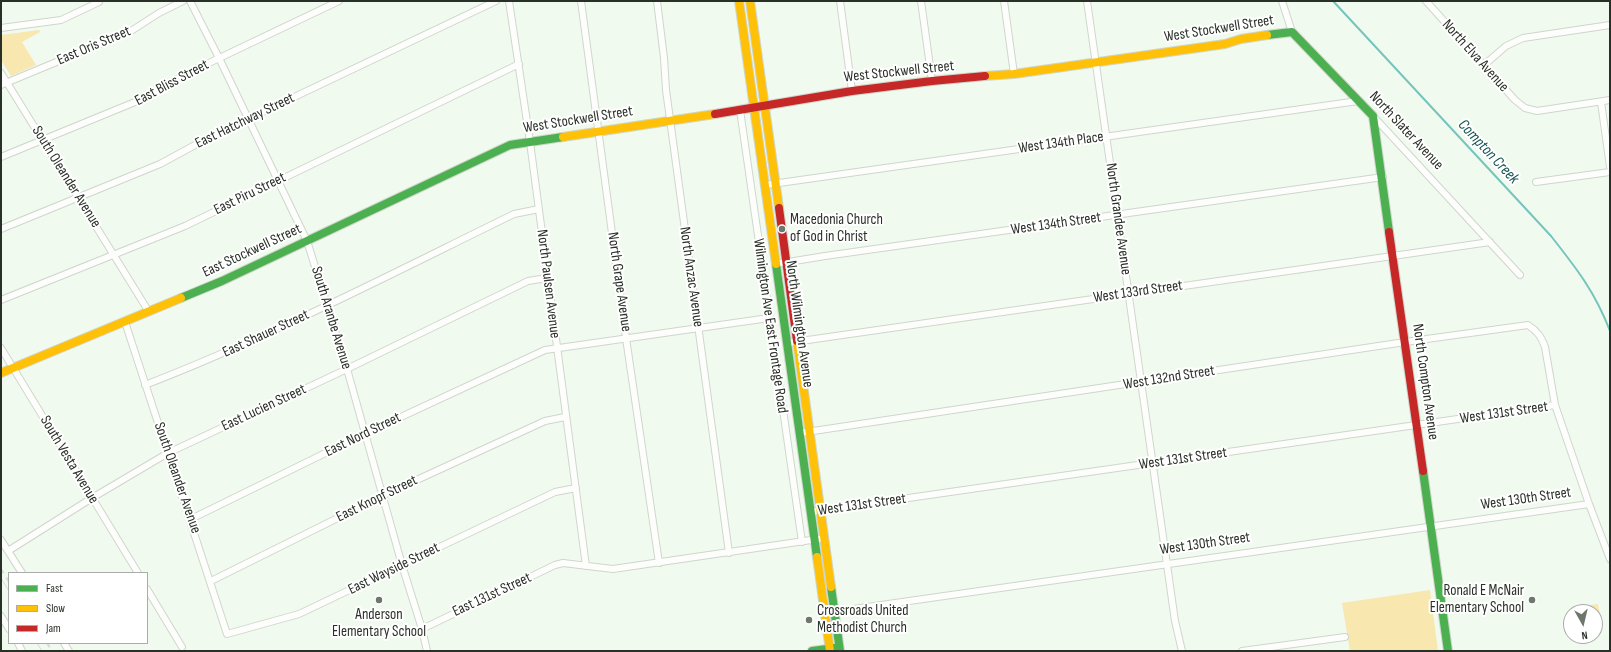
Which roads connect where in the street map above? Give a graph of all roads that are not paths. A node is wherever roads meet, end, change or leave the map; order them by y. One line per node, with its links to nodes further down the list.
1 (183, 1): 27 (street, East Oris Street)
2 (190, 1): 20 (street, South Aranbe Avenue)
3 (339, 1): 20 (street, East Bliss Street)
4 (496, 1): 36 (street, East Hatchway Street)
5 (509, 1): 22 (street, North Paulsen Avenue)
6 (581, 1): 38 (street, North Grape Avenue)
7 (657, 1): 37 (street, North Anzac Avenue)
8 (739, 1): 33 (street, North Wilmington Avenue)
9 (750, 1): 32 (street, North Wilmington Avenue)
10 (840, 1): 28 (street)
11 (921, 1): 26 (street)
12 (1004, 1): 25 (street)
13 (1087, 1): 21 (street, North Grandee Avenue)
14 (1282, 1): 19 (street, North Slater Avenue)
15 (1426, 1): 23 (street, North Elva Avenue)
16 (99, 2): 18 (street)
17 (1610, 25): 23 (street)
18 (1, 28)
19 (1292, 32): 21 (street, West Stockwell Street); 30 (street, North Slater Avenue)
20 (219, 58): 36 (street, South Aranbe Avenue); 40 (street, East Bliss Street)
21 (1096, 62): 25 (street, West Stockwell Street); 39 (street, North Grandee Avenue)
22 (519, 64): 41 (street, North Paulsen Avenue); 47 (street, East Piru Street)
23 (1483, 66): 31 (street, North Elva Avenue)
24 (1, 73): 27 (street, South Oleander Avenue)
25 (1014, 74): 26 (street, West Stockwell Street)
26 (932, 80): 28 (street, West Stockwell Street)
27 (4, 84): 40 (street, South Oleander Avenue)
28 (852, 91): 32 (street, West Stockwell Street)
29 (1610, 100): 31 (street)
30 (1358, 101): 35 (street, North Slater Avenue); 39 (street, West 134th Place)
31 (1601, 102): 44 (street)
32 (764, 105): 33 (street, West Stockwell Street); 49 (street, North Wilmington Avenue)
33 (754, 107): 34 (street, West Stockwell Street); 50 (street, North Wilmington Avenue)
34 (740, 110): 37 (street, West Stockwell Street); 67 (street, Wilmington Ave East Frontage Road)
35 (1373, 116): 46 (street, North Compton Avenue); 56 (street, North Slater Avenue)
36 (249, 118): 47 (street, South Aranbe Avenue); 51 (street, East Hatchway Street)
37 (670, 120): 38 (street, West Stockwell Street); 69 (street, North Anzac Avenue)
38 (598, 131): 41 (street, West Stockwell Street); 70 (street, North Grape Avenue)
39 (1106, 137): 49 (street, West 134th Place); 53 (street, North Grandee Avenue)
40 (43, 140): 43 (street, East Bliss Street); 51 (street, South Oleander Avenue)
41 (530, 142): 42 (street, West Stockwell Street); 52 (street, North Paulsen Avenue)
42 (510, 144): 55 (street, East Stockwell Street)
43 (1, 157)
44 (1610, 167)
45 (1610, 172): 48 (street)
46 (1382, 178): 53 (street, West 134th Street); 58 (street, North Compton Avenue)
47 (278, 180): 55 (street, South Aranbe Avenue); 57 (street, East Piru Street)
48 (1536, 182)
49 (775, 183): 50 (street, West 134th Place); 59 (street, North Wilmington Avenue)
50 (765, 185): 60 (street, North Wilmington Avenue)
51 (78, 198): 54 (street, East Hatchway Street); 57 (street, South Oleander Avenue)
52 (539, 209): 62 (street, North Paulsen Avenue); 65 (street, East Shauer Street)
53 (1118, 215): 59 (street, West 134th Street); 63 (street, North Grandee Avenue)
54 (1, 229)
55 (307, 241): 65 (street, South Aranbe Avenue); 66 (street, East Stockwell Street)
56 (1490, 242): 58 (street, West 133rd Street); 61 (street, North Slater Avenue)
57 (114, 254): 64 (street, East Piru Street); 66 (street, South Oleander Avenue)
58 (1393, 256): 63 (street, West 133rd Street); 72 (street, North Compton Avenue)
59 (786, 263): 60 (street, West 134th Street); 71 (street, North Wilmington Avenue)
60 (776, 264): 73 (street, North Wilmington Avenue)
61 (1520, 275)
62 (547, 278): 75 (street, North Paulsen Avenue); 77 (street, East Lucien Street)
63 (1129, 293): 71 (street, West 133rd Street); 79 (street, North Grandee Avenue)
64 (1, 300)
65 (327, 305): 77 (street, South Aranbe Avenue); 80 (street, East Shauer Street)
66 (149, 312): 68 (street, East Stockwell Street)
67 (769, 318): 69 (street, East Nord Street); 100 (street, Wilmington Ave East Frontage Road)
68 (125, 322): 76 (street, East Stockwell Street); 80 (street, South Oleander Avenue)
69 (698, 327): 70 (street, East Nord Street); 102 (street, North Anzac Avenue)
70 (626, 338): 75 (street, East Nord Street); 105 (street, North Grape Avenue)
71 (798, 341): 73 (street, West 133rd Street); 84 (street, North Wilmington Avenue)
72 (1405, 342): 79 (street, West 132nd Street); 81 (street, West 132nd Street); 83 (street, North Compton Avenue)
73 (787, 343): 85 (street, North Wilmington Avenue)
74 (1, 348): 76 (street, South Vesta Avenue)
75 (557, 348): 82 (street, North Paulsen Avenue); 86 (street, East Nord Street)
76 (13, 368): 78 (street, East Stockwell Street); 91 (street, South Vesta Avenue)
77 (347, 369): 86 (street, South Aranbe Avenue); 87 (street, East Lucien Street)
78 (1, 373)
79 (1141, 382): 84 (street, West 132nd Street); 88 (street, North Grandee Avenue)
80 (146, 385): 87 (street, South Oleander Avenue)
81 (1555, 405): 83 (street, West 131st Street); 92 (street)
82 (565, 417): 89 (street, North Paulsen Avenue); 90 (street, East Knopf Street)
83 (1416, 425): 88 (street, West 131st Street); 96 (street, North Compton Avenue)
84 (810, 432): 85 (street, West 132nd Street); 93 (street, North Wilmington Avenue)
85 (800, 433): 94 (street, North Wilmington Avenue)
86 (365, 434): 90 (street, South Aranbe Avenue); 95 (street, East Nord Street)
87 (168, 454): 91 (street, East Lucien Street); 95 (street, South Oleander Avenue)
88 (1153, 463): 93 (street, West 131st Street); 106 (street, North Grandee Avenue)
89 (576, 488): 107 (street, East Wayside Street); 108 (street, North Paulsen Avenue)
90 (384, 495): 107 (street, South Aranbe Avenue); 111 (street, East Knopf Street)
91 (92, 498): 101 (street, East Lucien Street); 110 (street, South Vesta Avenue)
92 (1589, 504): 96 (street, West 130th Street); 103 (street)
93 (821, 511): 94 (street, West 131st Street); 97 (street, North Wilmington Avenue)
94 (811, 512): 99 (street, North Wilmington Avenue)
95 (190, 519): 111 (street, South Oleander Avenue)
96 (1430, 527): 106 (street, West 130th Street); 127 (street, North Compton Avenue)
97 (825, 538): 99 (street, West 131st Street); 113 (street, North Wilmington Avenue)
98 (1, 540): 101 (street)
99 (815, 540): 100 (street, West 131st Street); 114 (street, North Wilmington Avenue)
100 (802, 542): 102 (street, West 131st Street)
101 (8, 551): 109 (street)
102 (729, 553): 105 (street, West 131st Street)
103 (1610, 560)
104 (563, 563): 108 (street, West 131st Street); 117 (street, East 131st Street)
105 (659, 563): 108 (street, West 131st Street)
106 (1168, 564): 113 (street, West 130th Street); 125 (street, North Grandee Avenue)
107 (402, 565): 117 (street, South Aranbe Avenue); 118 (street, East Wayside Street)
108 (586, 566)
109 (21, 572)
110 (137, 572)
111 (211, 581): 118 (street, South Oleander Avenue)
112 (148, 590): 120 (street)
113 (835, 612): 114 (street, West 130th Street); 121 (street, North Wilmington Avenue)
114 (825, 613): 122 (street, North Wilmington Avenue)
115 (1, 616): 116 (street)
116 (8, 627)
117 (422, 629): 123 (street, South Aranbe Avenue)
118 (227, 634)
119 (1345, 637): 126 (street)
120 (182, 647)
121 (840, 649): 122 (street)
122 (830, 650): 124 (street)
123 (427, 651)
124 (812, 651)
125 (1182, 651)
126 (1242, 651)
127 (1448, 651)

